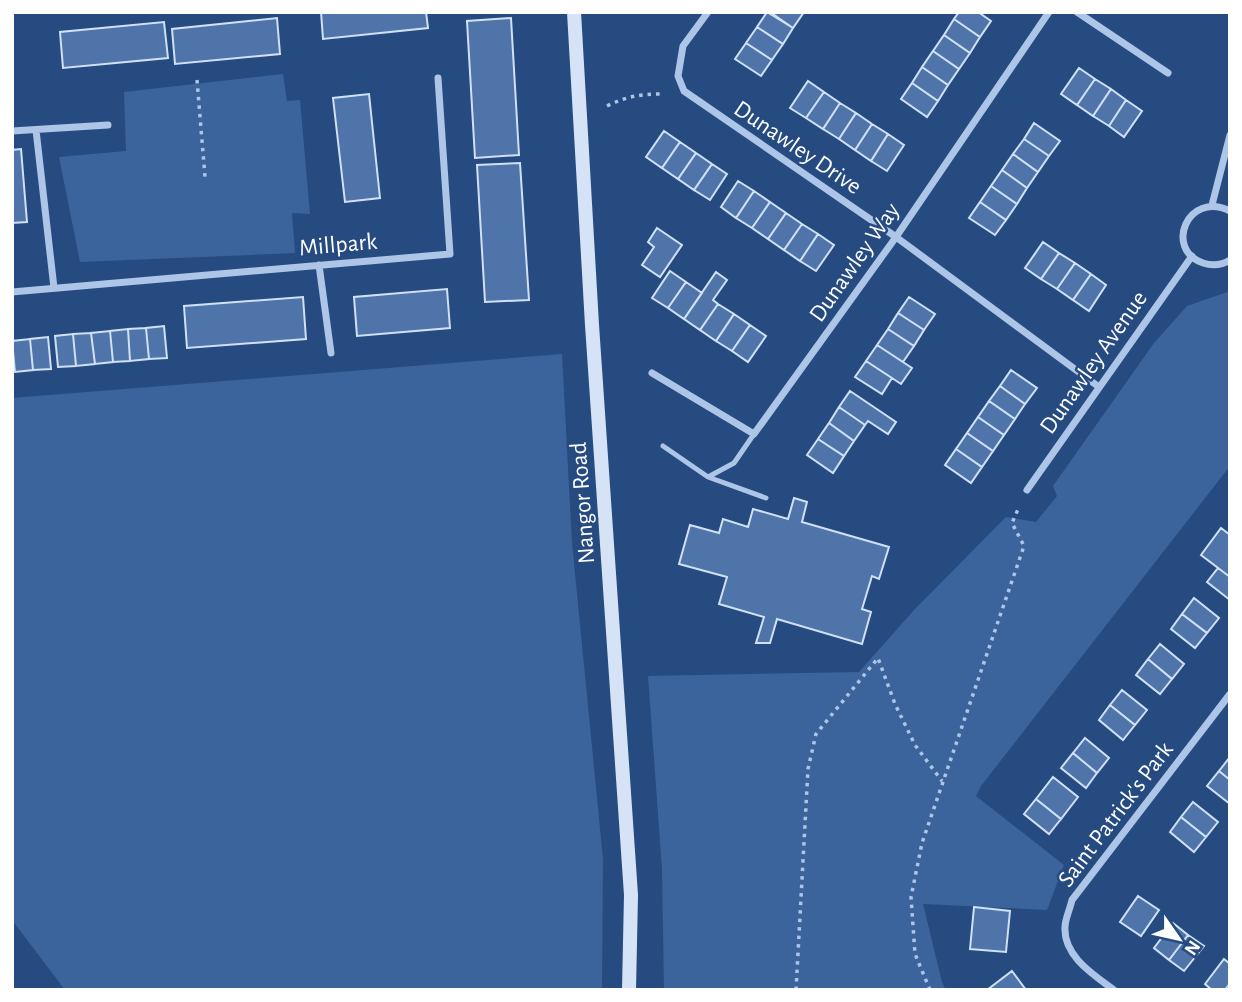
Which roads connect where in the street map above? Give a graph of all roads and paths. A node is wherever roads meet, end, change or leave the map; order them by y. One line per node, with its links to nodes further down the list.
1 (574, 12): 34 (main road, Nangor Road)
2 (708, 12): 17 (street, Dunawley Drive)
3 (1049, 12): 17 (street, Dunawley Way)
4 (1077, 12): 5 (street)
5 (1168, 73)
6 (438, 78): 20 (street, Millpark)
7 (197, 80): 14 (path)
8 (660, 94): 9 (path)
9 (607, 106)
10 (108, 125): 11 (street)
11 (36, 130): 12 (street); 21 (street)
12 (12, 131)
13 (1230, 135): 15 (street)
14 (205, 177)
15 (1212, 205): 16 (street); 18 (street)
16 (1230, 211)
17 (896, 237): 25 (street, Dunawley Drive); 26 (street, Dunawley Way)
18 (1192, 256): 19 (street); 25 (street, Dunawley Avenue)
19 (1230, 260)
20 (319, 265): 21 (street, Millpark); 23 (street)
21 (54, 288): 22 (street, Millpark)
22 (12, 292)
23 (331, 353)
24 (652, 373): 26 (street)
25 (1099, 387): 29 (street, Dunawley Avenue)
26 (754, 435): 28 (lane)
27 (663, 446): 28 (lane)
28 (708, 477): 30 (lane)
29 (1027, 490)
30 (765, 498)
31 (1019, 507): 33 (path)
32 (1230, 694): 37 (street, Saint Patrick's Park)
33 (942, 782): 35 (path); 36 (path)
34 (629, 990)
35 (796, 990)
36 (930, 990)
37 (1114, 990)

